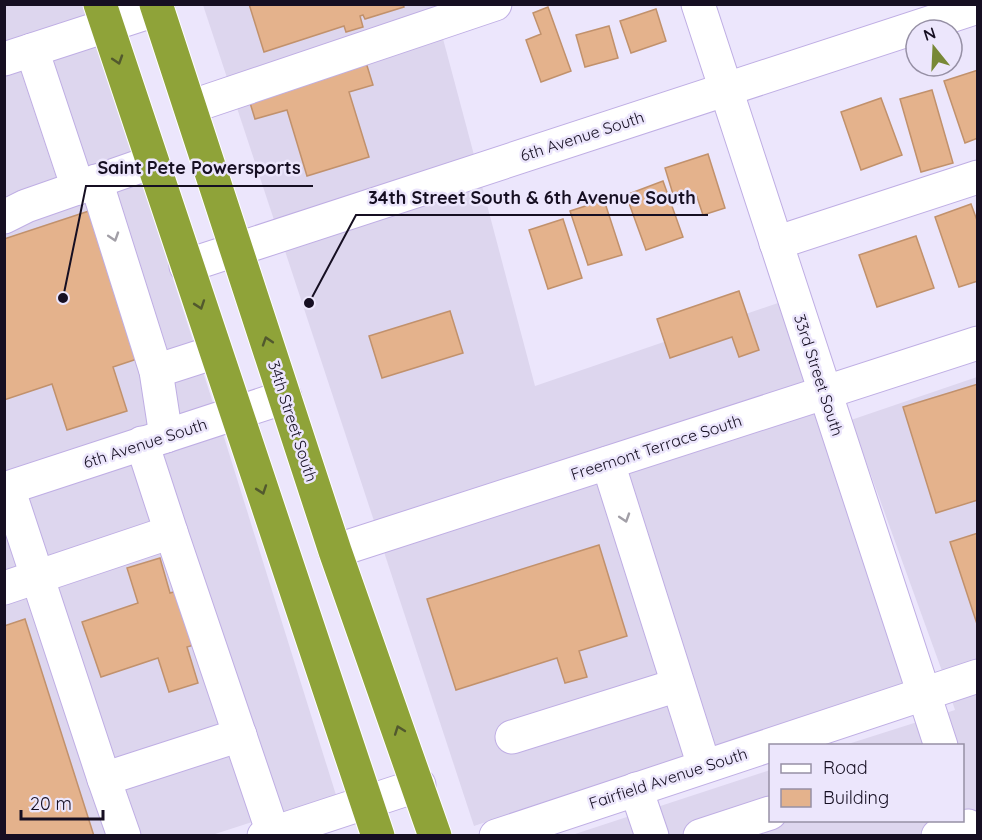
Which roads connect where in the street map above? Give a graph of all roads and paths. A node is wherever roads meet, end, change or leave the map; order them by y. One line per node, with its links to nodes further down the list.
1 (495, 4): 8 (street)
2 (698, 4): 7 (street, 33rd Street South)
3 (157, 7): 5 (street); 8 (highway, 34th Street South)
4 (978, 7): 7 (street, 6th Avenue South)
5 (104, 15): 6 (street); 9 (highway, one-way to 9)
6 (18, 54): 11 (street)
7 (726, 89): 13 (street, 33rd Street South); 14 (street, 6th Avenue South)
8 (190, 107): 14 (highway, 34th Street South)
9 (152, 162): 11 (street); 15 (highway)
10 (978, 177): 13 (street)
11 (87, 185): 12 (street); 18 (street, one-way to 18)
12 (4, 217)
13 (776, 243): 19 (street, 33rd Street South)
14 (237, 249): 15 (street, 6th Avenue South); 20 (highway, 34th Street South, one-way to 14)
15 (186, 266): 17 (highway, one-way to 17)
16 (978, 343): 19 (street, Freemont Terrace South)
17 (215, 352): 18 (street); 21 (highway)
18 (156, 371): 22 (street)
19 (825, 393): 23 (street, Freemont Terrace South); 31 (street, 33rd Street South)
20 (285, 396): 21 (street, 6th Avenue South); 26 (highway, 34th Street South)
21 (236, 413): 22 (street, 6th Avenue South); 41 (highway, one-way to 41)
22 (154, 440): 24 (street, 6th Avenue South); 25 (street)
23 (608, 463): 26 (street, Freemont Terrace South); 30 (street, one-way to 30)
24 (6, 488): 27 (street)
25 (171, 532): 27 (street); 32 (street)
26 (335, 551): 39 (highway, 34th Street South, one-way to 26)
27 (38, 577): 28 (street); 38 (street)
28 (4, 588)
29 (978, 676): 31 (street, Fairfield Avenue South)
30 (678, 685): 33 (street); 37 (street)
31 (924, 694): 34 (street, Fairfield Avenue South); 35 (street, 33rd Street South)
32 (240, 735): 38 (street); 43 (street)
33 (512, 737)
34 (771, 744)
35 (940, 744)
36 (769, 745): 37 (street, Fairfield Avenue South)
37 (704, 766): 40 (street, Fairfield Avenue South)
38 (104, 779): 44 (street)
39 (419, 785): 41 (street); 46 (highway, 34th Street South)
40 (636, 789): 47 (street, Fairfield Avenue South); 48 (street)
41 (368, 802): 43 (street); 45 (highway)
42 (769, 814): 49 (street)
43 (268, 834)
44 (124, 836)
45 (378, 836)
46 (435, 836)
47 (496, 836)
48 (652, 836)
49 (700, 836)

